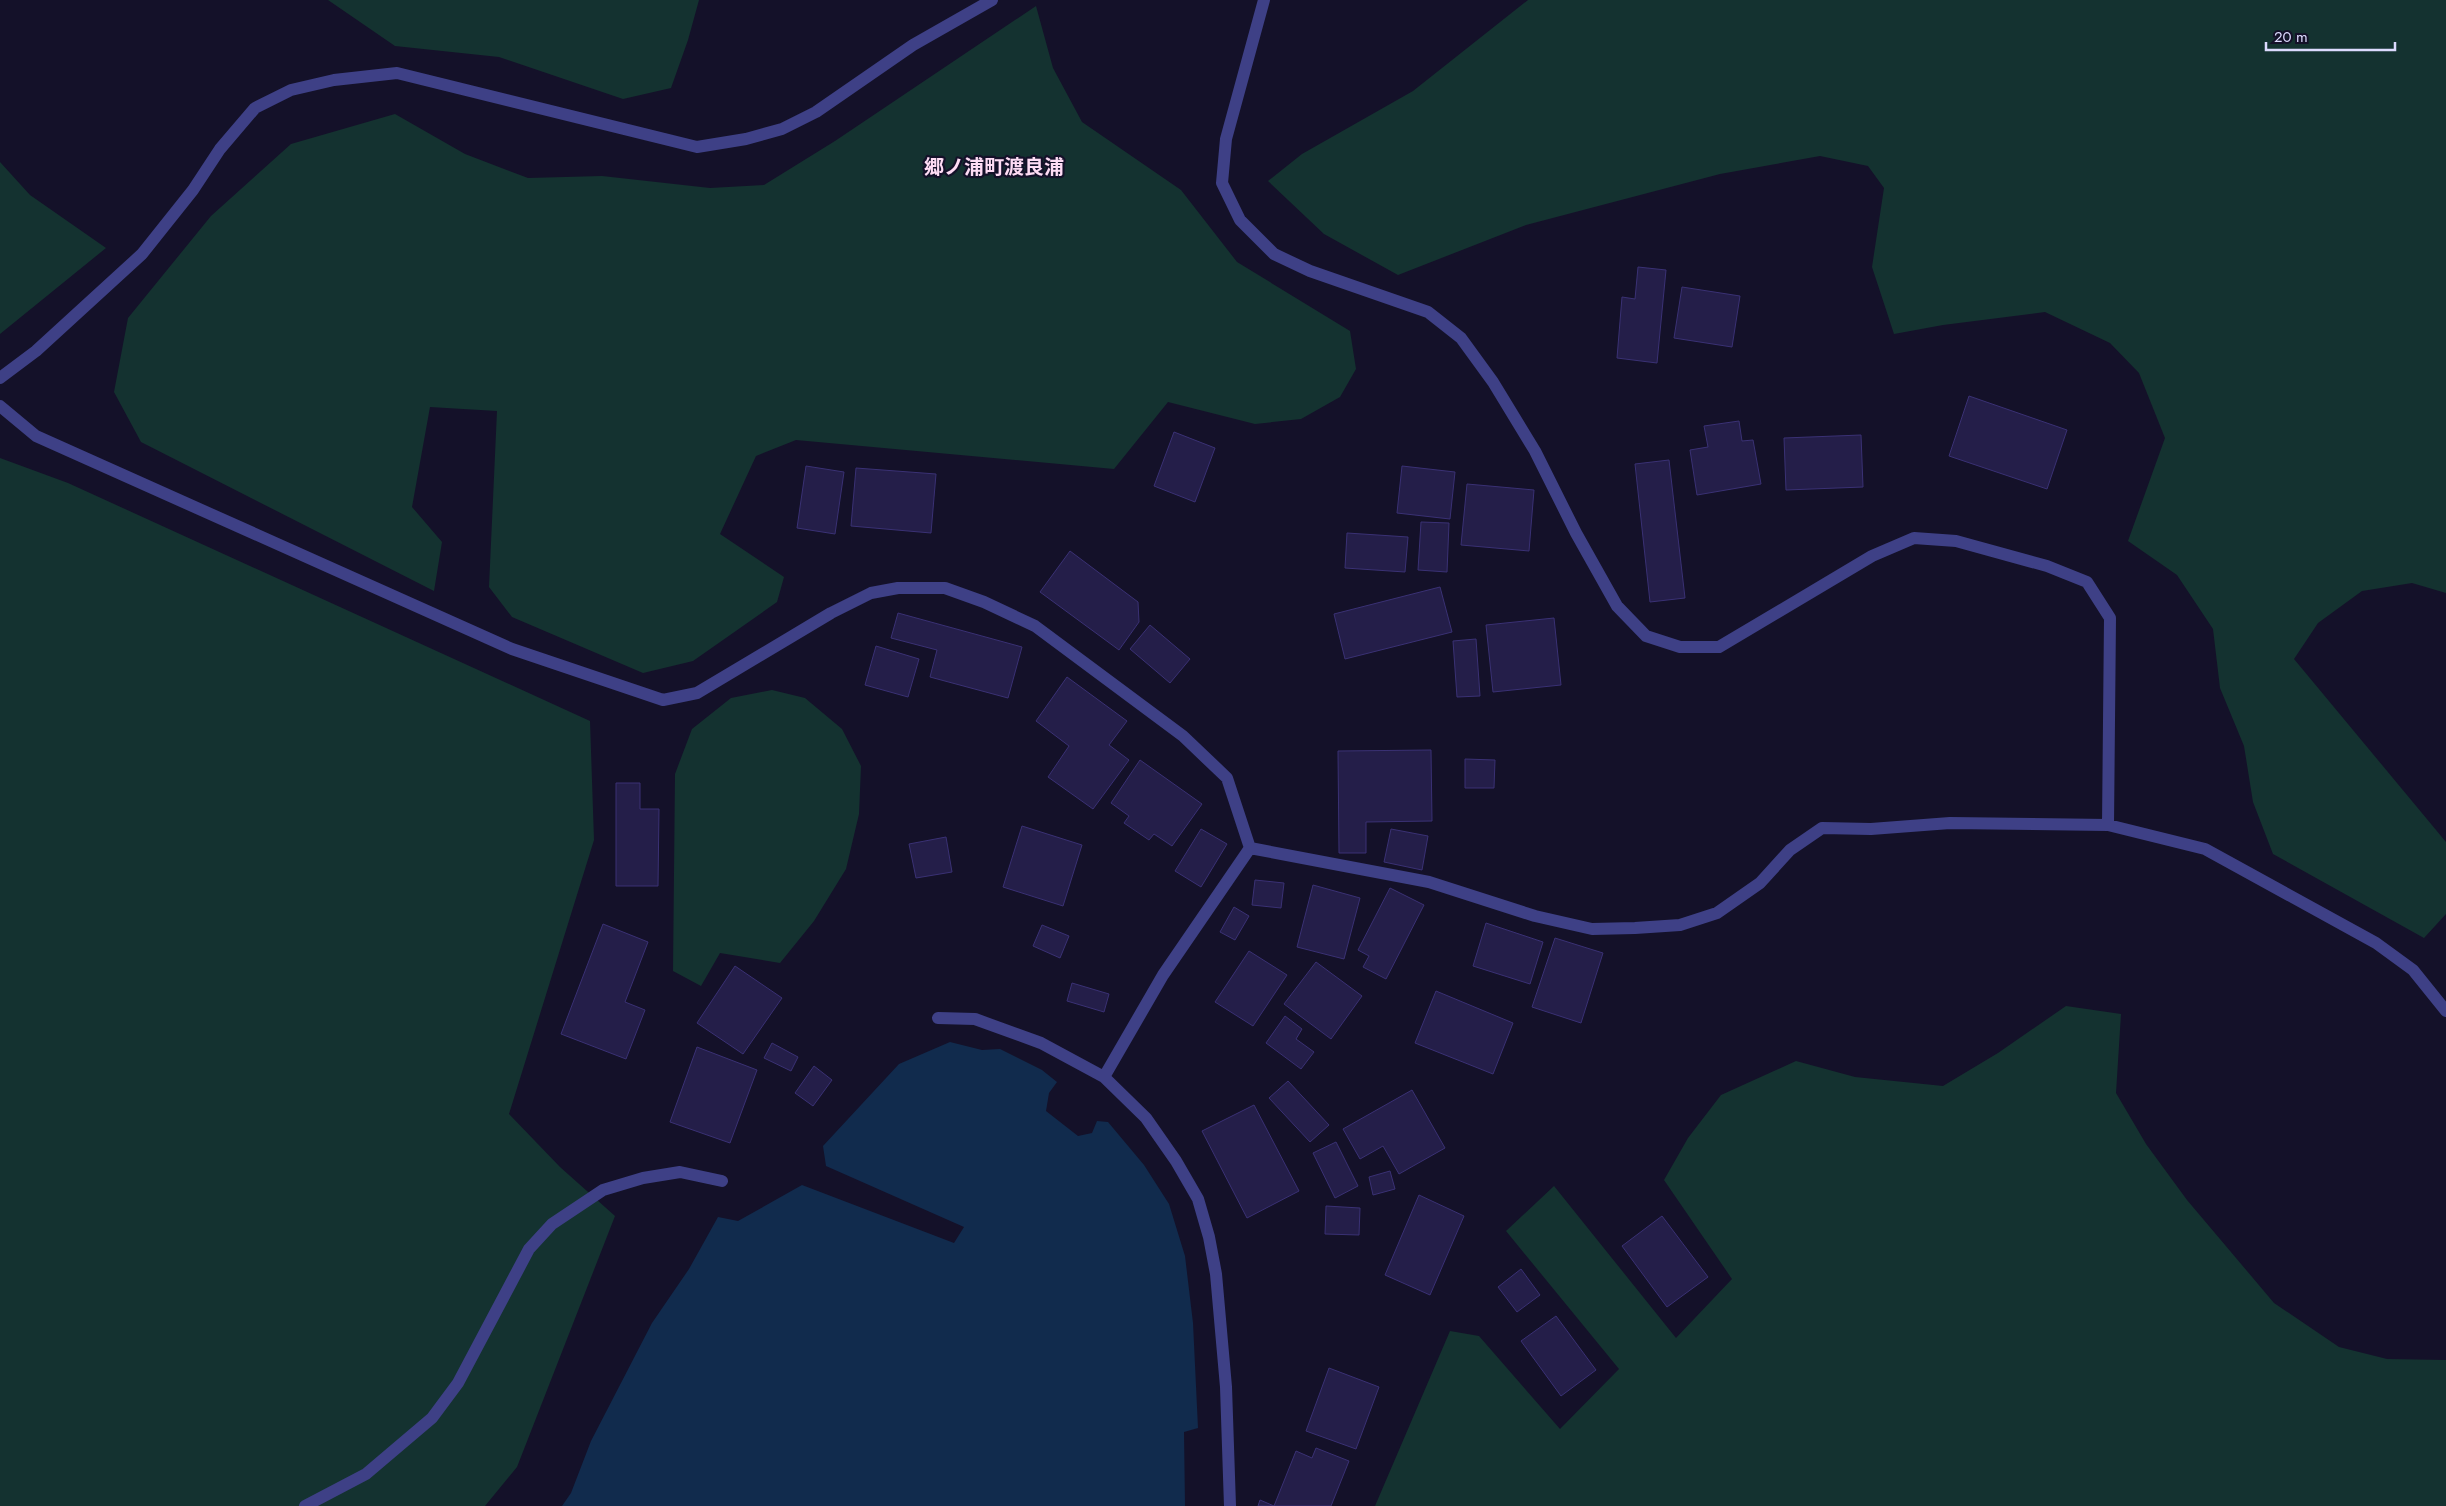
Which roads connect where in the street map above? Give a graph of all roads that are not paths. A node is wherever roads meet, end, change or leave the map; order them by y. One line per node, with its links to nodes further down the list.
1 (992, 0): 3 (street)
2 (1264, 0): 5 (street)
3 (0, 378)
4 (0, 406): 6 (street)
5 (2108, 825): 6 (street); 7 (street)
6 (1250, 848): 9 (street)
7 (2446, 1011)
8 (938, 1018): 9 (street)
9 (1104, 1077): 12 (street)
10 (722, 1181): 11 (street)
11 (306, 1506)
12 (1230, 1506)

